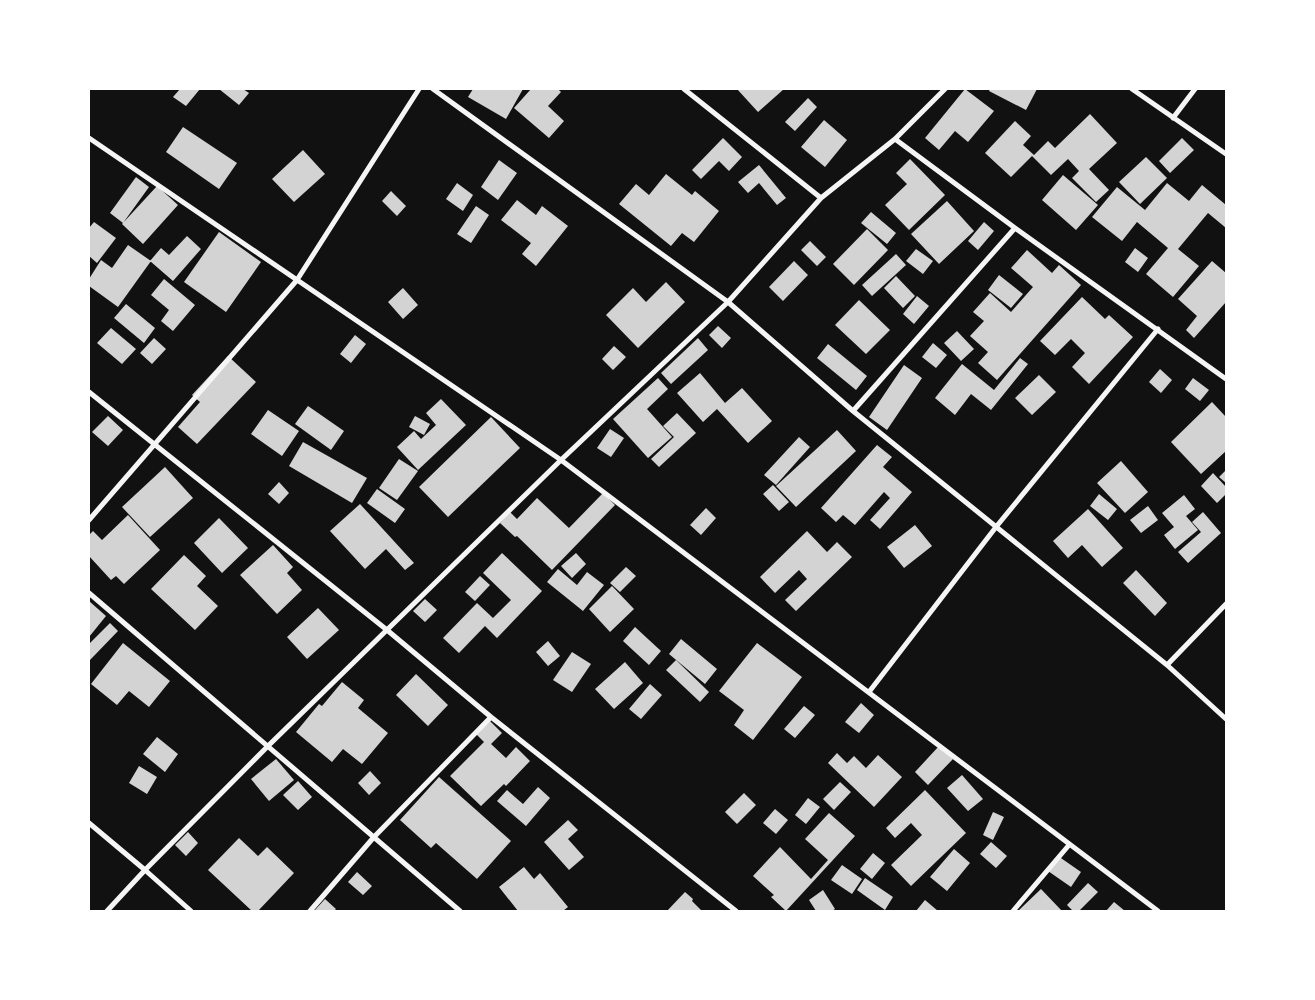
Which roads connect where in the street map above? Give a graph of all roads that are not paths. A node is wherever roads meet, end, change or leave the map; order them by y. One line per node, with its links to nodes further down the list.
1 (419, 89): 13 (street)
2 (433, 89): 14 (street)
3 (684, 89): 11 (street)
4 (945, 89): 9 (street)
5 (1132, 89): 7 (street)
6 (1195, 89): 7 (street)
7 (1173, 118): 10 (street)
8 (89, 138): 13 (street)
9 (895, 139): 11 (street); 12 (street)
10 (1226, 154)
11 (821, 198): 14 (street)
12 (1016, 228): 15 (street); 18 (street)
13 (297, 280): 19 (street); 20 (street)
14 (728, 302): 18 (street); 20 (street)
15 (1158, 329): 16 (street); 22 (street)
16 (1226, 380)
17 (89, 392): 19 (street)
18 (853, 411): 22 (street)
19 (155, 445): 21 (street); 25 (street)
20 (561, 460): 25 (street); 27 (street)
21 (89, 520)
22 (996, 527): 26 (street); 27 (street)
23 (89, 593): 30 (street)
24 (1226, 604): 26 (street)
25 (387, 630): 28 (street); 30 (street)
26 (1167, 666): 29 (street)
27 (869, 692): 33 (street)
28 (491, 717): 32 (street); 39 (street)
29 (1226, 720)
30 (268, 746): 32 (street); 34 (street)
31 (89, 823): 34 (street)
32 (374, 837): 37 (street); 38 (street)
33 (1069, 845): 40 (street); 41 (street)
34 (145, 870): 35 (street); 36 (street)
35 (107, 911)
36 (191, 911)
37 (310, 911)
38 (460, 911)
39 (736, 911)
40 (1013, 911)
41 (1158, 911)

